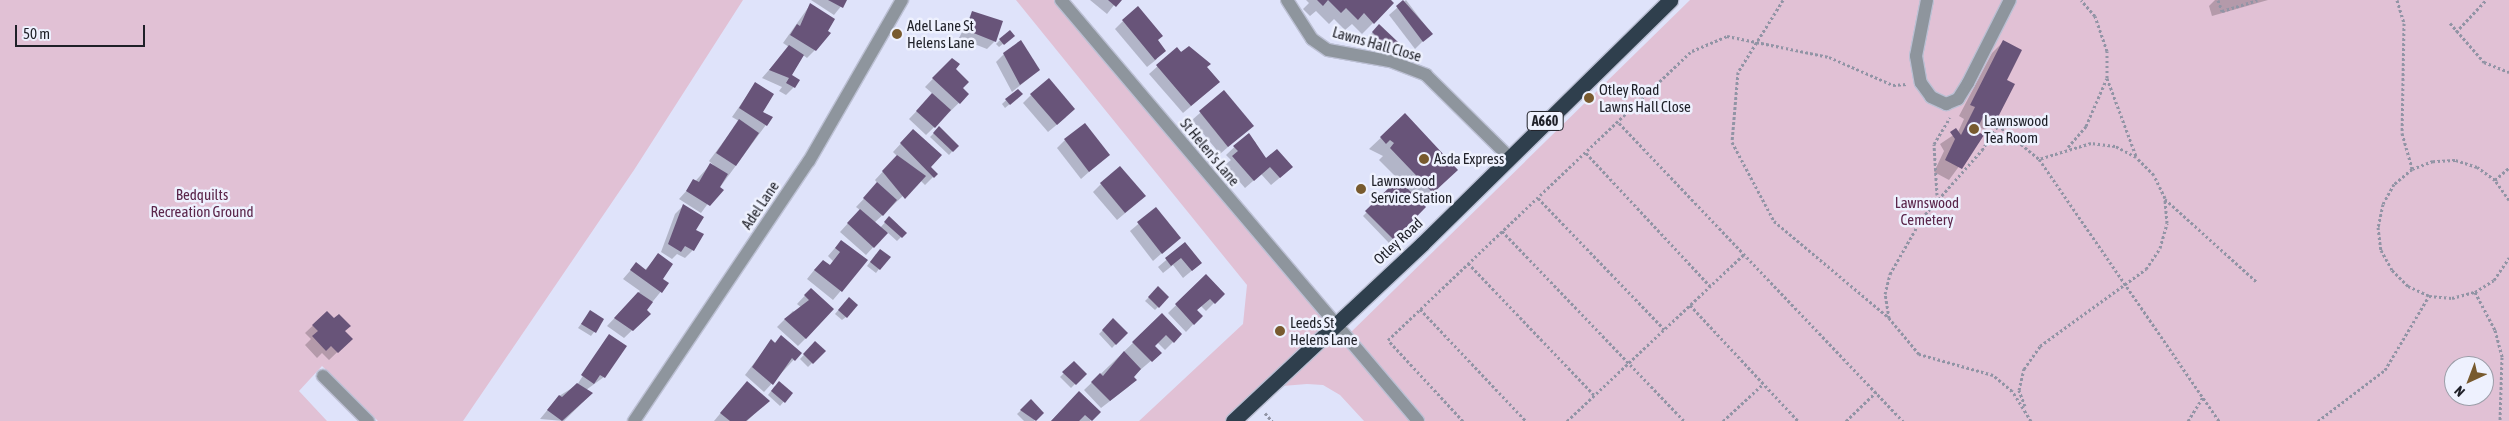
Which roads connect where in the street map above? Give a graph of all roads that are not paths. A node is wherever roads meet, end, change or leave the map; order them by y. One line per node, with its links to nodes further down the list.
1 (902, 0): 11 (street, Adel Lane)
2 (1061, 0): 8 (street, St Helen's Lane)
3 (1287, 0): 7 (street, Lawns Hall Close)
4 (1669, 0): 7 (highway, Otley Road / A660)
5 (1927, 0): 6 (street)
6 (2010, 0)
7 (1508, 156): 8 (highway, Otley Road / A660)
8 (1334, 324): 12 (highway, Otley Road / A660); 13 (street, St Helen's Lane)
9 (323, 376): 10 (street)
10 (368, 421)
11 (634, 421)
12 (1233, 421)
13 (1418, 421)

